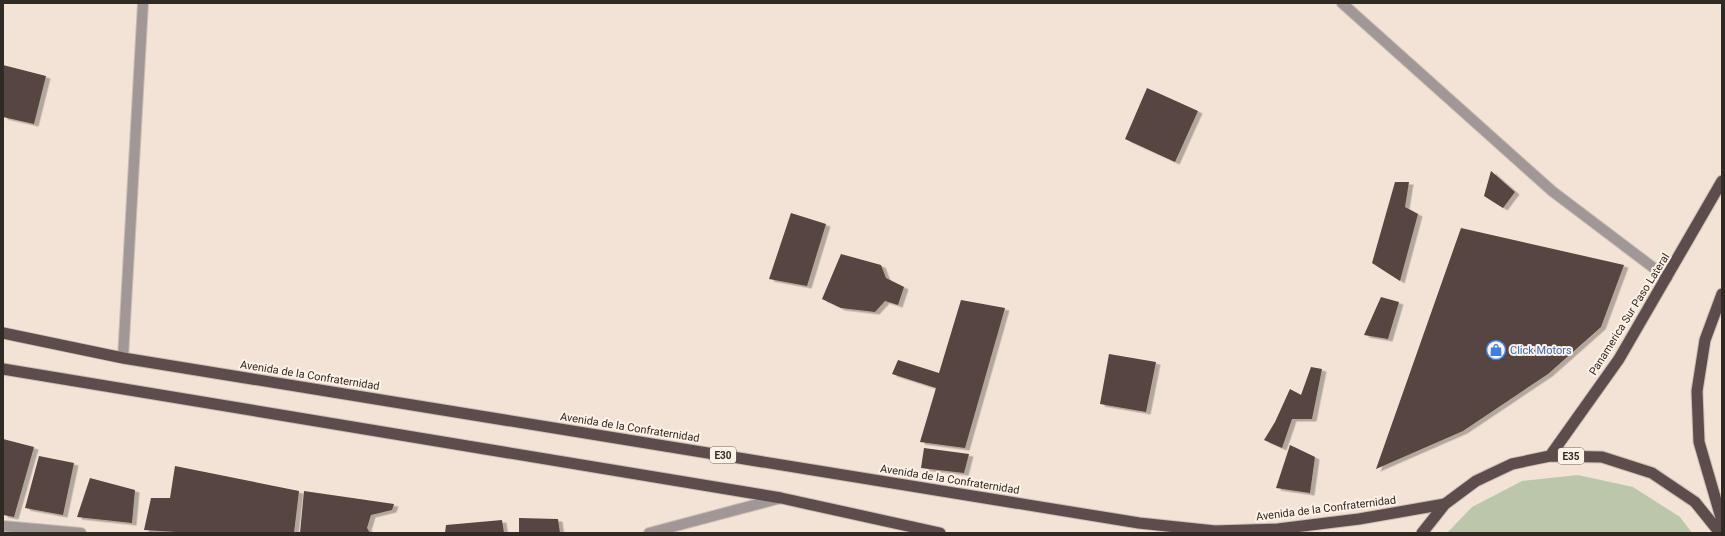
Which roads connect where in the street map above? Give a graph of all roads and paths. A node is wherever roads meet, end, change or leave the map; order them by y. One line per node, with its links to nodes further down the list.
1 (143, 3): 7 (street)
2 (1342, 3): 4 (street)
3 (1722, 181): 4 (highway, Panamerica Sur Paso Lateral / E35)
4 (1667, 278): 9 (highway, Panamerica Sur Paso Lateral / E35)
5 (1722, 294): 12 (highway)
6 (3, 333): 7 (highway, Avenida de la Confraternidad / E30)
7 (123, 358): 11 (highway, Avenida de la Confraternidad / E30)
8 (3, 369): 10 (highway)
9 (1550, 456): 11 (highway, E35); 18 (highway, E35)
10 (781, 498): 15 (street); 16 (highway)
11 (1445, 504): 17 (highway, E35)
12 (1722, 521)
13 (3, 526): 14 (street)
14 (81, 533)
15 (649, 533)
16 (940, 533)
17 (1422, 533)
18 (1720, 533)

